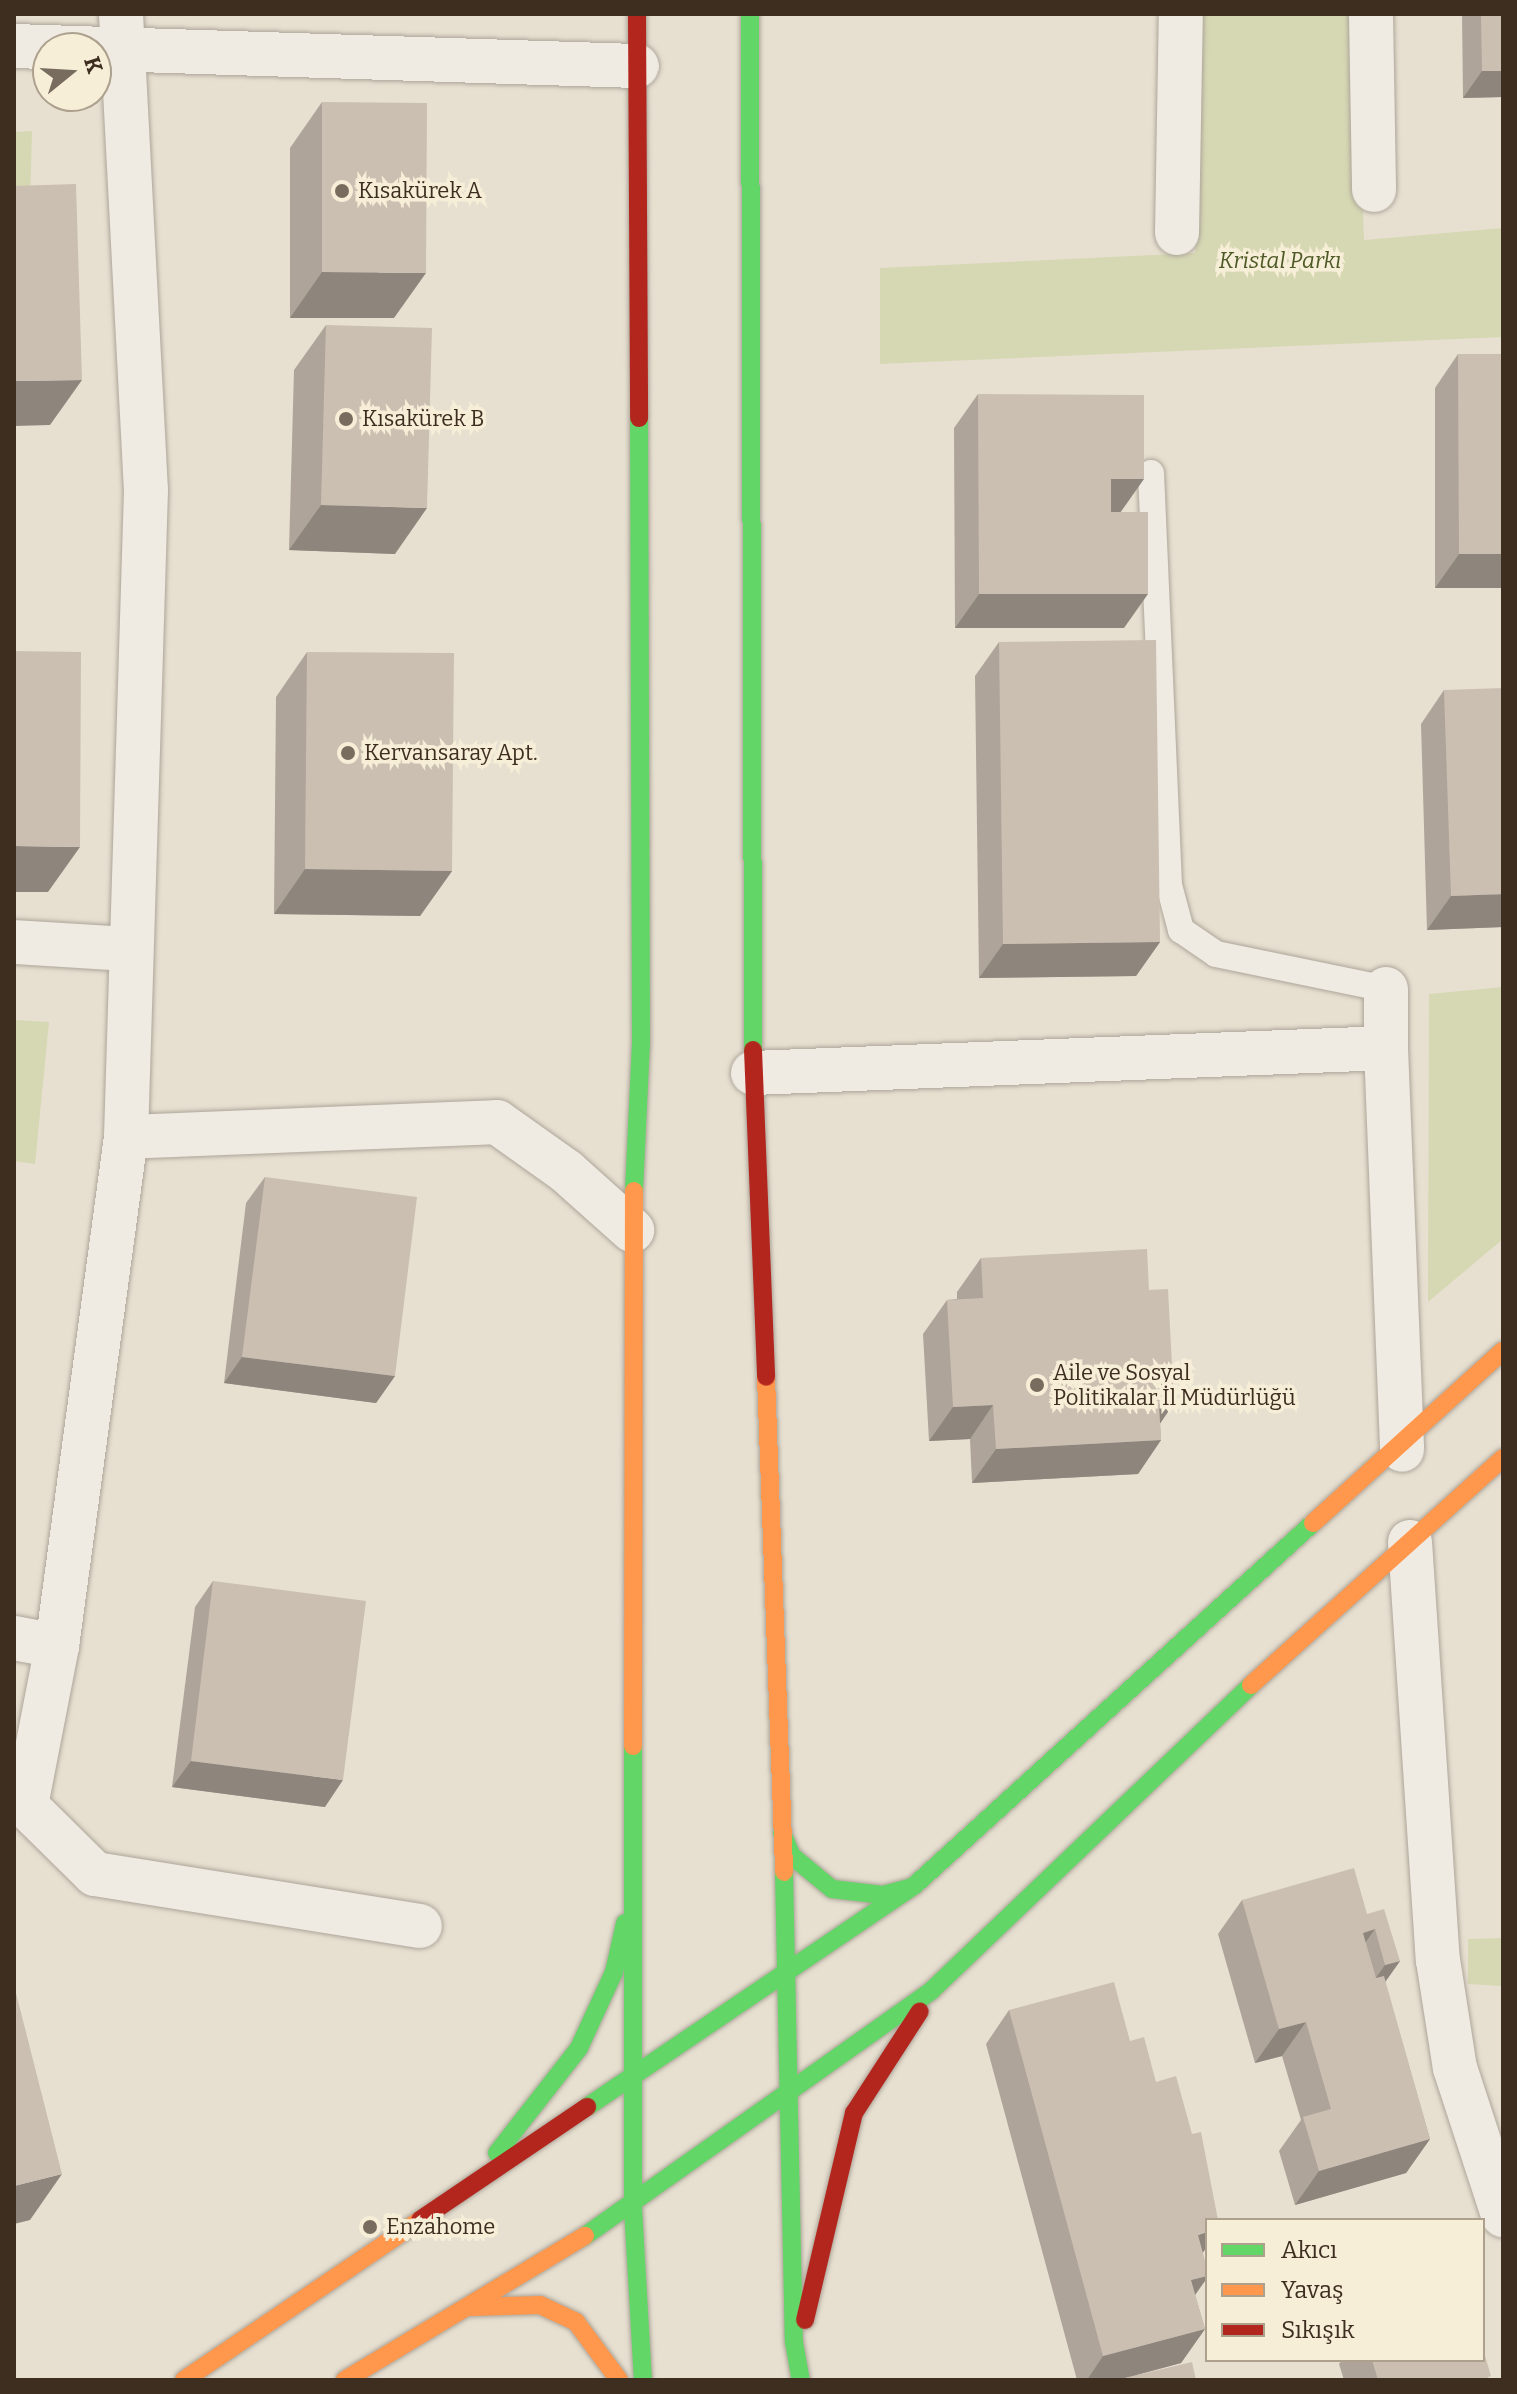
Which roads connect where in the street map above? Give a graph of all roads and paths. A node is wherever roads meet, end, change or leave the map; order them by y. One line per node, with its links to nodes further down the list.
1 (637, 14): 7 (main road)
2 (750, 14): 15 (main road)
3 (1181, 14): 9 (street)
4 (1371, 14): 8 (street)
5 (121, 30): 6 (street); 7 (street); 12 (street)
6 (14, 46)
7 (637, 66): 17 (main road)
8 (1374, 190)
9 (1177, 233)
10 (1151, 473): 13 (lane)
11 (14, 942): 12 (street)
12 (130, 949): 16 (street)
13 (1386, 989): 14 (street)
14 (1386, 1048): 15 (street); 19 (street)
15 (753, 1073): 24 (main road)
16 (126, 1137): 17 (street); 23 (street)
17 (632, 1230): 25 (main road)
18 (1503, 1351): 19 (main road)
19 (1402, 1450): 26 (main road)
20 (1503, 1458): 21 (main road)
21 (1410, 1542): 29 (main road); 34 (street)
22 (14, 1638): 23 (street)
23 (57, 1646): 27 (street)
24 (782, 1833): 26 (main road); 28 (main road)
25 (632, 1861): 30 (main road); 32 (main road)
26 (915, 1885): 28 (main road)
27 (420, 1926)
28 (784, 1979): 30 (main road); 31 (main road)
29 (931, 1991): 31 (main road); 40 (main road)
30 (633, 2079): 32 (main road); 33 (main road)
31 (787, 2095): 33 (main road); 40 (main road)
32 (466, 2188): 36 (main road)
33 (633, 2208): 35 (main road); 39 (main road)
34 (1503, 2215)
35 (464, 2307): 37 (main road); 38 (main road)
36 (184, 2380)
37 (345, 2380)
38 (619, 2380)
39 (643, 2380)
40 (802, 2380)

